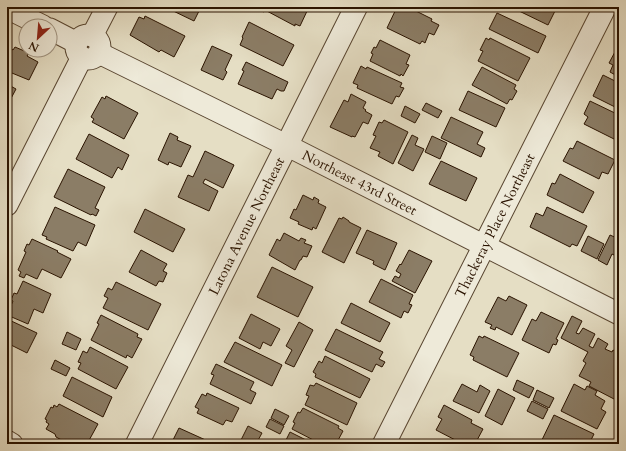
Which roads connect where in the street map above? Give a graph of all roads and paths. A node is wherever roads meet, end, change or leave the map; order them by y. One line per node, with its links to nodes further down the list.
1 (107, 7): 7 (street)
2 (356, 7): 8 (street, Latona Avenue Northeast)
3 (605, 7): 10 (street, Thackeray Place Northeast)
4 (7, 8): 5 (street)
5 (27, 18)
6 (58, 33): 7 (street, Northeast 43rd Street)
7 (87, 47): 8 (street, Northeast 43rd Street); 9 (street)
8 (286, 145): 10 (street, Northeast 43rd Street); 14 (street, Latona Avenue Northeast)
9 (7, 205)
10 (484, 246): 11 (street, Northeast 43rd Street); 15 (street, Thackeray Place Northeast)
11 (619, 314)
12 (7, 442): 13 (street)
13 (12, 444)
14 (137, 444)
15 (384, 444)

